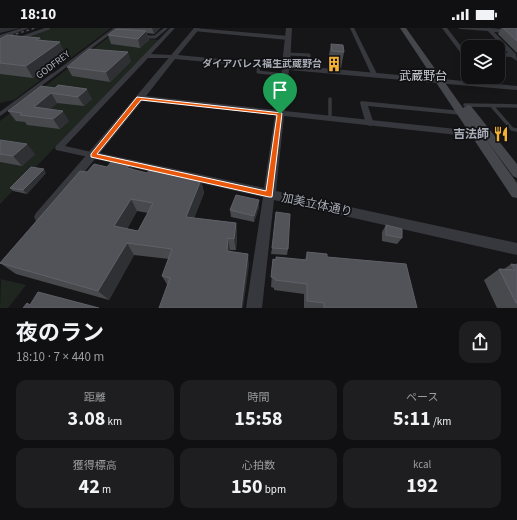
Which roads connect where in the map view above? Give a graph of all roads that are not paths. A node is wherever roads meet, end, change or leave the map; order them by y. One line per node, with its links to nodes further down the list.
1 (28, 28): 18 (street)
2 (50, 28): 19 (lane)
3 (116, 28): 15 (lane, GODFREY)
4 (166, 28): 17 (lane)
5 (174, 28): 23 (street)
6 (352, 28): 28 (street)
7 (403, 28): 29 (main road)
8 (410, 28): 29 (main road)
9 (444, 28): 20 (street)
10 (460, 28): 12 (street)
11 (196, 29): 14 (street); 25 (street)
12 (488, 29): 13 (street); 24 (street)
13 (517, 32)
14 (288, 33): 21 (street)
15 (108, 34): 16 (lane); 37 (lane, GODFREY)
16 (115, 34)
17 (137, 36)
18 (0, 37)
19 (15, 40)
20 (461, 50)
21 (287, 54): 26 (lane); 27 (street)
22 (505, 55): 24 (street)
23 (148, 56): 25 (street); 46 (street)
24 (516, 57)
25 (172, 58): 27 (street); 32 (street)
26 (309, 70): 27 (street); 28 (street)
27 (285, 71): 40 (street)
28 (375, 76): 29 (street)
29 (444, 82): 30 (street); 38 (main road)
30 (489, 86): 31 (street)
31 (517, 88)
32 (139, 98): 40 (street); 46 (street)
33 (330, 99): 41 (lane)
34 (492, 106): 35 (lane); 38 (lane); 43 (lane)
35 (517, 106)
36 (0, 108): 37 (lane)
37 (7, 108): 39 (lane, GODFREY)
38 (464, 109): 42 (street); 44 (main road); 45 (main road)
39 (0, 114)
40 (280, 114): 41 (street); 50 (street)
41 (330, 119): 42 (street)
42 (370, 124): 44 (street)
43 (517, 130)
44 (477, 135): 45 (street); 49 (main road)
45 (489, 136): 47 (main road)
46 (93, 155): 50 (street, 加美立体通り); 51 (street)
47 (513, 163): 48 (main road)
48 (517, 173)
49 (517, 193)
50 (269, 195): 52 (street, 加美立体通り); 53 (street)
51 (31, 228)
52 (517, 249)
53 (254, 308)

